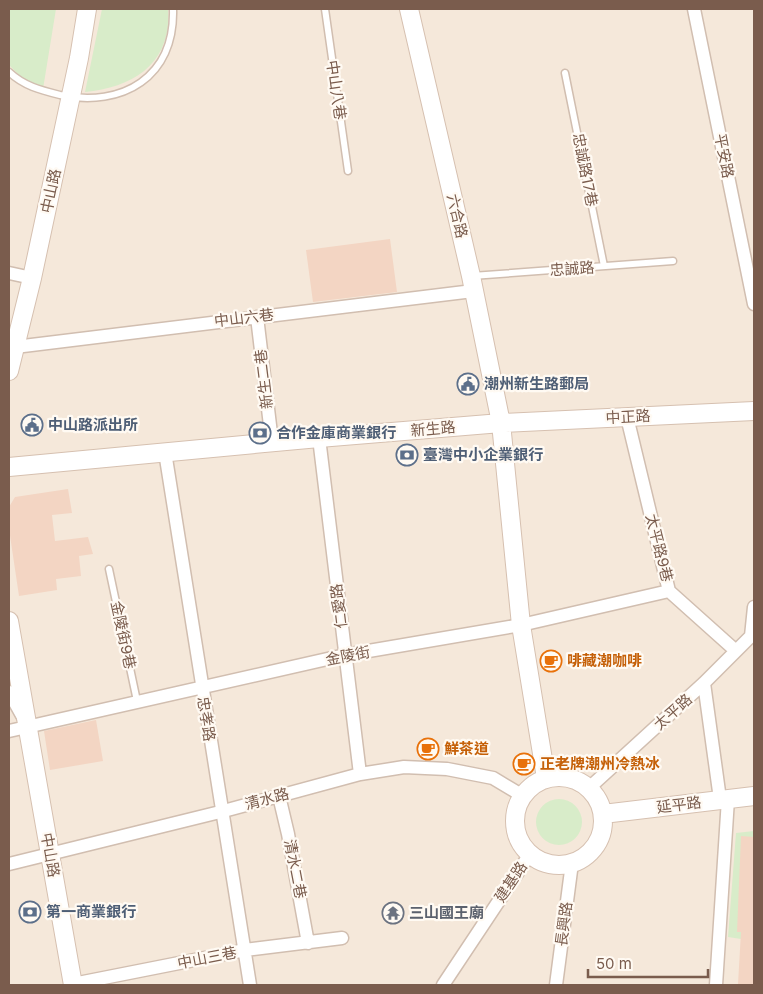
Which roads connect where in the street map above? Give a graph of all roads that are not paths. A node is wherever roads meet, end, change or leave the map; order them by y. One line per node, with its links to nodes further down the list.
1 (87, 9): 8 (main road, 中山路)
2 (173, 9): 8 (lane)
3 (325, 9): 9 (lane, 中山八巷)
4 (409, 9): 14 (main road, 六合路)
5 (694, 9): 15 (street, 平安路)
6 (9, 72): 8 (lane)
7 (565, 73): 11 (lane, 忠誠路17巷)
8 (71, 97): 13 (main road, 中山路)
9 (348, 171)
10 (673, 261): 11 (lane, 忠誠路)
11 (604, 266): 14 (lane, 忠誠路)
12 (9, 273): 13 (street)
13 (32, 278): 17 (main road, 中山路)
14 (472, 283): 16 (street, 中山六巷); 21 (main road, 六合路)
15 (754, 304)
16 (257, 317): 17 (street, 中山六巷); 23 (street, 新生二巷)
17 (16, 348): 18 (main road, 中山路)
18 (9, 371)
19 (754, 411): 20 (main road, 中正路)
20 (626, 417): 21 (main road, 中正路); 27 (street, 太平路9巷)
21 (501, 423): 22 (main road, 新生路); 30 (main road)
22 (319, 438): 23 (main road, 新生路); 33 (street, 仁愛路)
23 (272, 442): 24 (main road, 新生路)
24 (165, 452): 25 (main road, 新生路); 35 (street, 忠孝路)
25 (9, 467)
26 (109, 569): 37 (lane, 金陵街9巷)
27 (669, 591): 30 (street, 金陵街); 32 (street, 太平路9巷)
28 (754, 607): 31 (street)
29 (9, 622): 38 (main road, 中山路)
30 (521, 625): 33 (street, 金陵街); 41 (main road)
31 (753, 634): 32 (street, 太平路)
32 (736, 651): 34 (street, 太平路)
33 (345, 656): 35 (street, 金陵街); 40 (street, 仁愛路)
34 (704, 683): 42 (street, 太平路); 46 (street)
35 (201, 689): 37 (street, 金陵街); 47 (street, 忠孝路)
36 (9, 692): 38 (street, 中山路)
37 (137, 701): 38 (street, 金陵街)
38 (28, 725): 39 (street, 金陵街); 49 (main road, 中山路)
39 (9, 731)
40 (360, 774): 43 (street, 清水路); 44 (street, 清水路)
41 (546, 778): 42 (main road); 44 (main road)
42 (589, 788): 48 (main road)
43 (279, 796): 47 (street, 清水路); 54 (street, 清水二巷)
44 (522, 796): 50 (main road)
45 (754, 796): 46 (main road, 延平路)
46 (724, 799): 48 (main road, 延平路); 60 (street)
47 (220, 812): 49 (street, 清水路); 55 (street, 忠孝路)
48 (603, 814): 51 (main road)
49 (49, 854): 52 (street, 清水路); 56 (main road, 中山路)
50 (530, 854): 51 (main road); 58 (street, 建基路)
51 (572, 863): 59 (street, 長興路)
52 (9, 864)
53 (342, 938): 54 (street, 中山三巷)
54 (308, 942): 55 (street, 中山三巷)
55 (245, 950): 56 (street, 中山三巷); 57 (street, 忠孝路)
56 (73, 985)
57 (250, 985)
58 (443, 985)
59 (556, 985)
60 (716, 985)

